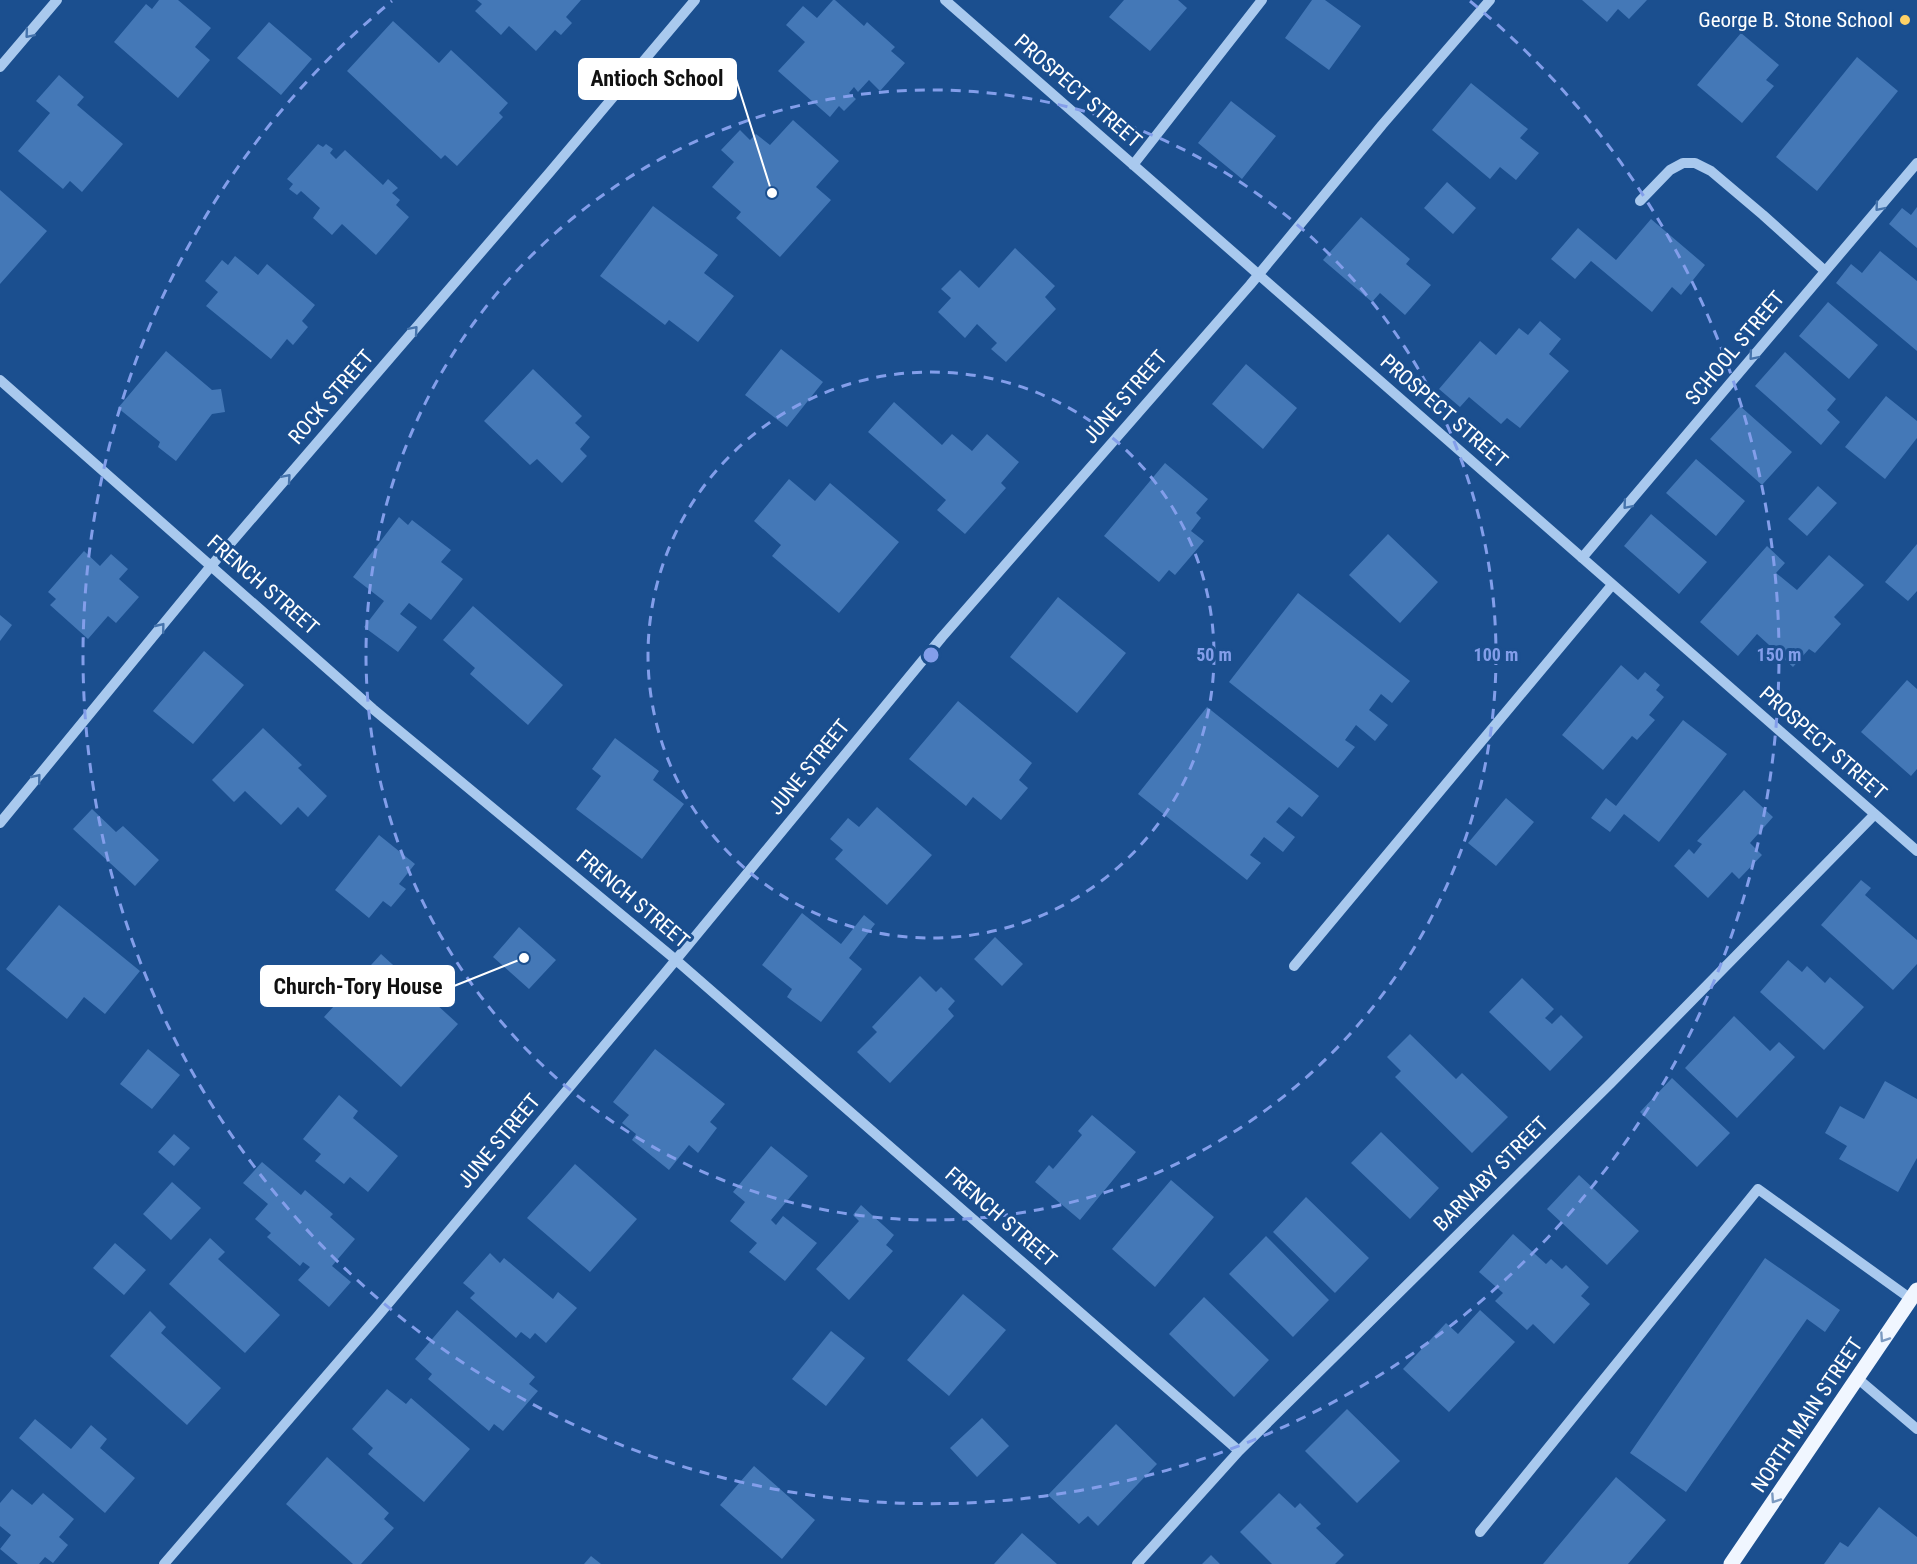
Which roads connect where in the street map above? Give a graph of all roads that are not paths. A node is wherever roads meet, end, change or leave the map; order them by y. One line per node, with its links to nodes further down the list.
1 (57, 0): 6 (street, one-way to 6)
2 (695, 0): 14 (street, ROCK STREET, one-way to 2)
3 (945, 0): 8 (street, PROSPECT STREET)
4 (1262, 0): 8 (street)
5 (1490, 0): 11 (street, JUNE STREET)
6 (0, 67)
7 (1917, 163): 10 (street, SCHOOL STREET, one-way to 10)
8 (1133, 165): 11 (street, PROSPECT STREET)
9 (1640, 201): 10 (street)
10 (1825, 271): 13 (street, SCHOOL STREET, one-way to 13)
11 (1258, 274): 13 (street, PROSPECT STREET); 19 (street, JUNE STREET)
12 (0, 380): 14 (street, FRENCH STREET)
13 (1582, 558): 15 (street, PROSPECT STREET)
14 (211, 566): 17 (street, ROCK STREET, one-way to 14); 19 (street, FRENCH STREET)
15 (1612, 585): 16 (street, PROSPECT STREET); 20 (street)
16 (1875, 814): 18 (street, PROSPECT STREET); 24 (street, BARNABY STREET)
17 (0, 823)
18 (1917, 851)
19 (676, 960): 24 (street, FRENCH STREET); 26 (street, JUNE STREET)
20 (1294, 966)
21 (1914, 1294): 22 (main road, NORTH MAIN STREET, one-way to 22); 25 (street)
22 (1857, 1378): 23 (street); 28 (main road, NORTH MAIN STREET, one-way to 28)
23 (1917, 1429)
24 (1239, 1451): 27 (street, BARNABY STREET)
25 (1480, 1532)
26 (164, 1564)
27 (1137, 1564)
28 (1731, 1564)

